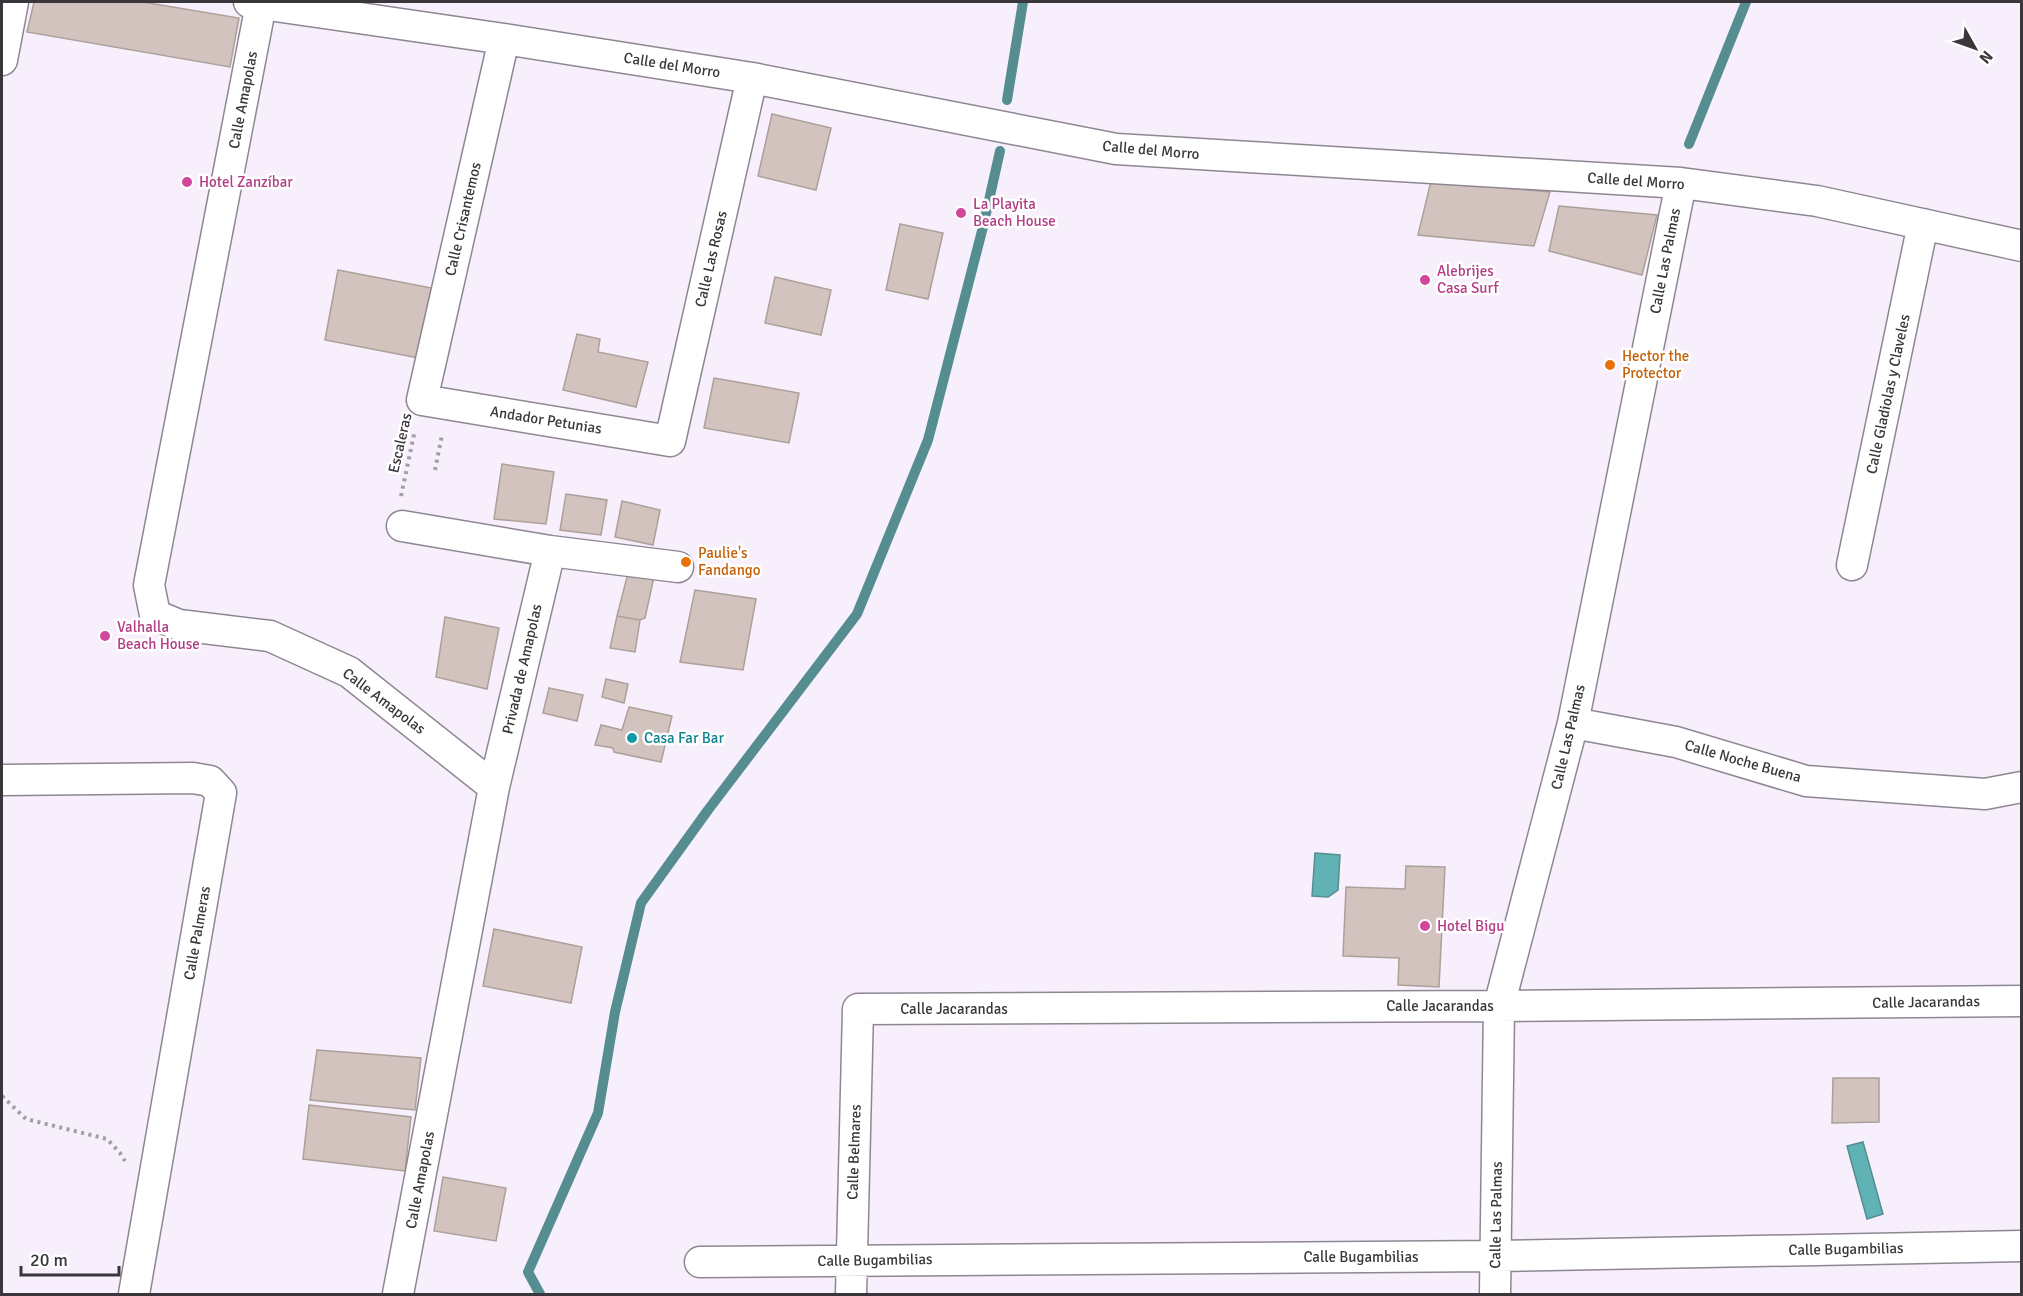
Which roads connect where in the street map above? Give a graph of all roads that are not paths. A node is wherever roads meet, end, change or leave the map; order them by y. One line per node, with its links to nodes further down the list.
1 (13, 2): 4 (street)
2 (255, 3): 3 (street, Calle del Morro); 17 (street, Calle Amapolas)
3 (504, 39): 5 (street, Calle del Morro); 9 (street, Calle Crisantemos)
4 (2, 60)
5 (752, 78): 6 (street, Calle del Morro); 10 (street, Calle Las Rosas)
6 (1681, 183): 7 (street, Calle del Morro); 15 (street, Calle Las Palmas)
7 (1923, 224): 8 (street, Calle del Morro); 13 (street, Calle Gladiolas y Claveles)
8 (2022, 246)
9 (422, 400): 10 (street, Andador Petunias)
10 (670, 441)
11 (402, 526): 12 (street)
12 (550, 551): 14 (street); 17 (street, Privada de Amapolas)
13 (1852, 565)
14 (678, 567)
15 (1573, 723): 18 (street, Calle Noche Buena); 20 (street, Calle Las Palmas)
16 (2, 780): 26 (street, Calle Palmeras)
17 (494, 787): 27 (street, Calle Amapolas)
18 (2022, 787)
19 (2022, 1001): 20 (street, Calle Jacarandas)
20 (1499, 1006): 21 (street, Calle Jacarandas); 23 (street, Calle Las Palmas)
21 (858, 1009): 24 (street, Calle Belmares)
22 (2022, 1246): 23 (street, Calle Bugambilias)
23 (1495, 1256): 24 (street, Calle Bugambilias); 29 (street, Calle Las Palmas)
24 (850, 1260): 25 (street, Calle Bugambilias); 28 (street, Calle Belmares)
25 (700, 1262)
26 (134, 1294)
27 (398, 1294)
28 (851, 1294)
29 (1495, 1294)

